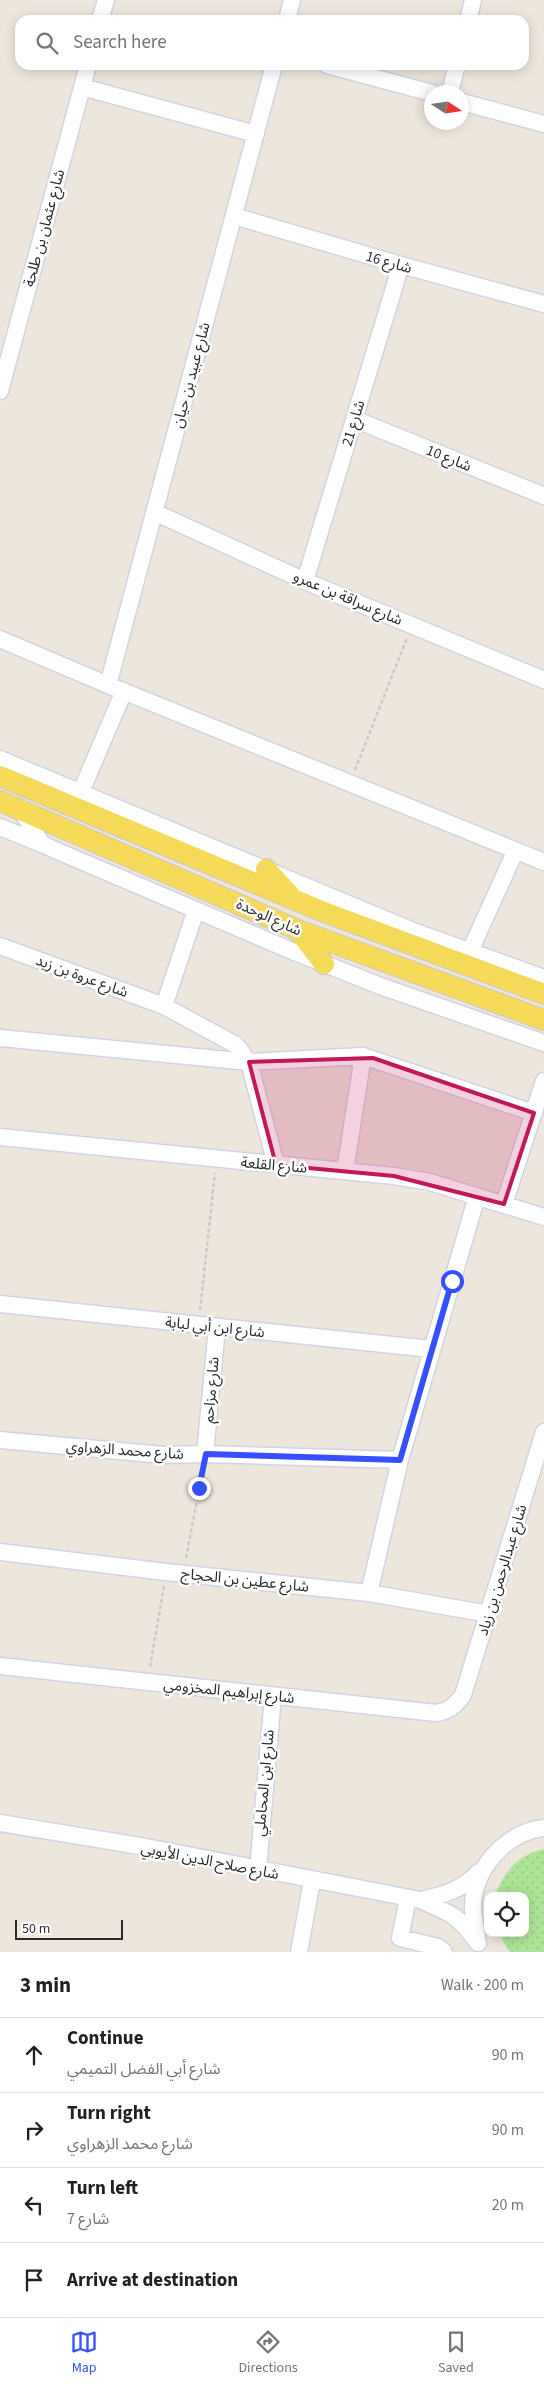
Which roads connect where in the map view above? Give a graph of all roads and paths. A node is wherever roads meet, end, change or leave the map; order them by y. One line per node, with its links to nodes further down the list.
1 (106, 0): 4 (street)
2 (292, 0): 5 (street)
3 (473, 0): 6 (street)
4 (102, 15)
5 (288, 15)
6 (469, 15)
7 (87, 70): 12 (street, شارع عثمان بن طلحة)
8 (273, 70): 16 (street, شارع عبيد بن حيان)
9 (346, 70): 13 (street)
10 (456, 70): 11 (street)
11 (452, 85)
12 (82, 87): 16 (street); 20 (street, شارع عثمان بن طلحة)
13 (424, 91)
14 (469, 104): 15 (street)
15 (544, 124)
16 (256, 134): 17 (street, شارع عبيد بن حيان)
17 (234, 216): 18 (street, شارع 16); 23 (street, شارع عبيد بن حيان)
18 (401, 266): 19 (street, شارع 16); 21 (street, شارع 21)
19 (544, 304)
20 (0, 391)
21 (354, 419): 22 (street, شارع 10); 24 (street, شارع 21)
22 (544, 496)
23 (154, 512): 24 (street, شارع سراقة بن عمرو); 28 (street, شارع عبيد بن حيان)
24 (305, 581): 25 (street, شارع سراقة بن عمرو)
25 (412, 625): 27 (street, شارع سراقة بن عمرو); 32 (path)
26 (0, 639): 28 (street)
27 (544, 680)
28 (108, 685): 29 (street)
29 (124, 691): 32 (street); 33 (street)
30 (0, 759): 33 (street)
31 (0, 776): 41 (main road, شارع الوحدة)
32 (350, 784): 38 (street)
33 (80, 794): 40 (street)
34 (0, 801): 35 (main road, شارع الوحدة)
35 (21, 810): 37 (street); 43 (main road, شارع الوحدة)
36 (0, 827): 37 (street)
37 (42, 844): 42 (street)
38 (515, 852): 39 (street); 45 (street)
39 (544, 862)
40 (266, 869): 41 (main road); 45 (street)
41 (295, 900): 48 (main road, شارع الوحدة)
42 (196, 910): 46 (street); 49 (street)
43 (298, 930): 46 (main road); 50 (main road, شارع الوحدة)
44 (0, 946): 49 (street, شارع عروة بن زيد)
45 (470, 951): 47 (street)
46 (324, 964): 52 (street)
47 (544, 978)
48 (544, 994)
49 (164, 1006): 54 (street, شارع عروة بن زيد)
50 (544, 1020)
51 (0, 1038): 54 (street)
52 (544, 1043)
53 (363, 1056): 54 (street); 56 (street); 60 (street)
54 (249, 1062): 59 (street)
55 (544, 1081): 56 (street)
56 (534, 1113): 62 (street)
57 (0, 1137): 58 (street, شارع القلعة)
58 (216, 1160): 59 (street, شارع القلعة); 65 (path)
59 (276, 1165): 60 (street, شارع القلعة)
60 (345, 1172): 61 (street, شارع القلعة)
61 (477, 1196): 62 (street, شارع القلعة); 67 (street)
62 (504, 1204): 63 (street, شارع القلعة)
63 (544, 1217)
64 (0, 1304): 65 (street, شارع ابن أبي لبابة)
65 (198, 1325): 66 (street, شارع ابن أبي لبابة)
66 (216, 1327): 67 (street, شارع ابن أبي لبابة); 70 (street, شارع مزاحم)
67 (431, 1349): 71 (street)
68 (544, 1432): 76 (street, شارع عبدالرحمن بن زياد)
69 (0, 1440): 70 (street, شارع محمد الزهراوي)
70 (206, 1454): 71 (street, شارع محمد الزهراوي); 74 (path)
71 (400, 1460): 75 (street)
72 (0, 1552): 73 (street, شارع عطين بن الحجاج)
73 (166, 1572): 74 (street, شارع عطين بن الحجاج); 78 (path)
74 (183, 1574): 75 (street, شارع عطين بن الحجاج)
75 (369, 1593): 76 (street, شارع عطين بن الحجاج)
76 (488, 1614): 80 (street, شارع عبدالرحمن بن زياد)
77 (0, 1666): 78 (street, شارع إبراهيم المخزومي)
78 (147, 1682): 79 (street, شارع إبراهيم المخزومي)
79 (272, 1696): 80 (street, شارع إبراهيم المخزومي); 84 (street, شارع ابن المحاملي)
80 (456, 1705)
81 (0, 1823): 84 (street, شارع صلاح الدين الأيوبي)
82 (541, 1827): 83 (street, شارع صلاح الدين الأيوبي)
83 (486, 1865): 86 (street, شارع صلاح الدين الأيوبي); 88 (street)
84 (258, 1870): 85 (street, شارع صلاح الدين الأيوبي)
85 (312, 1881): 86 (street, شارع صلاح الدين الأيوبي); 89 (street)
86 (414, 1899): 87 (street); 88 (street, شارع صلاح الدين الأيوبي)
87 (399, 1945): 90 (street)
88 (481, 1947)
89 (298, 1952)
90 (444, 1952)

